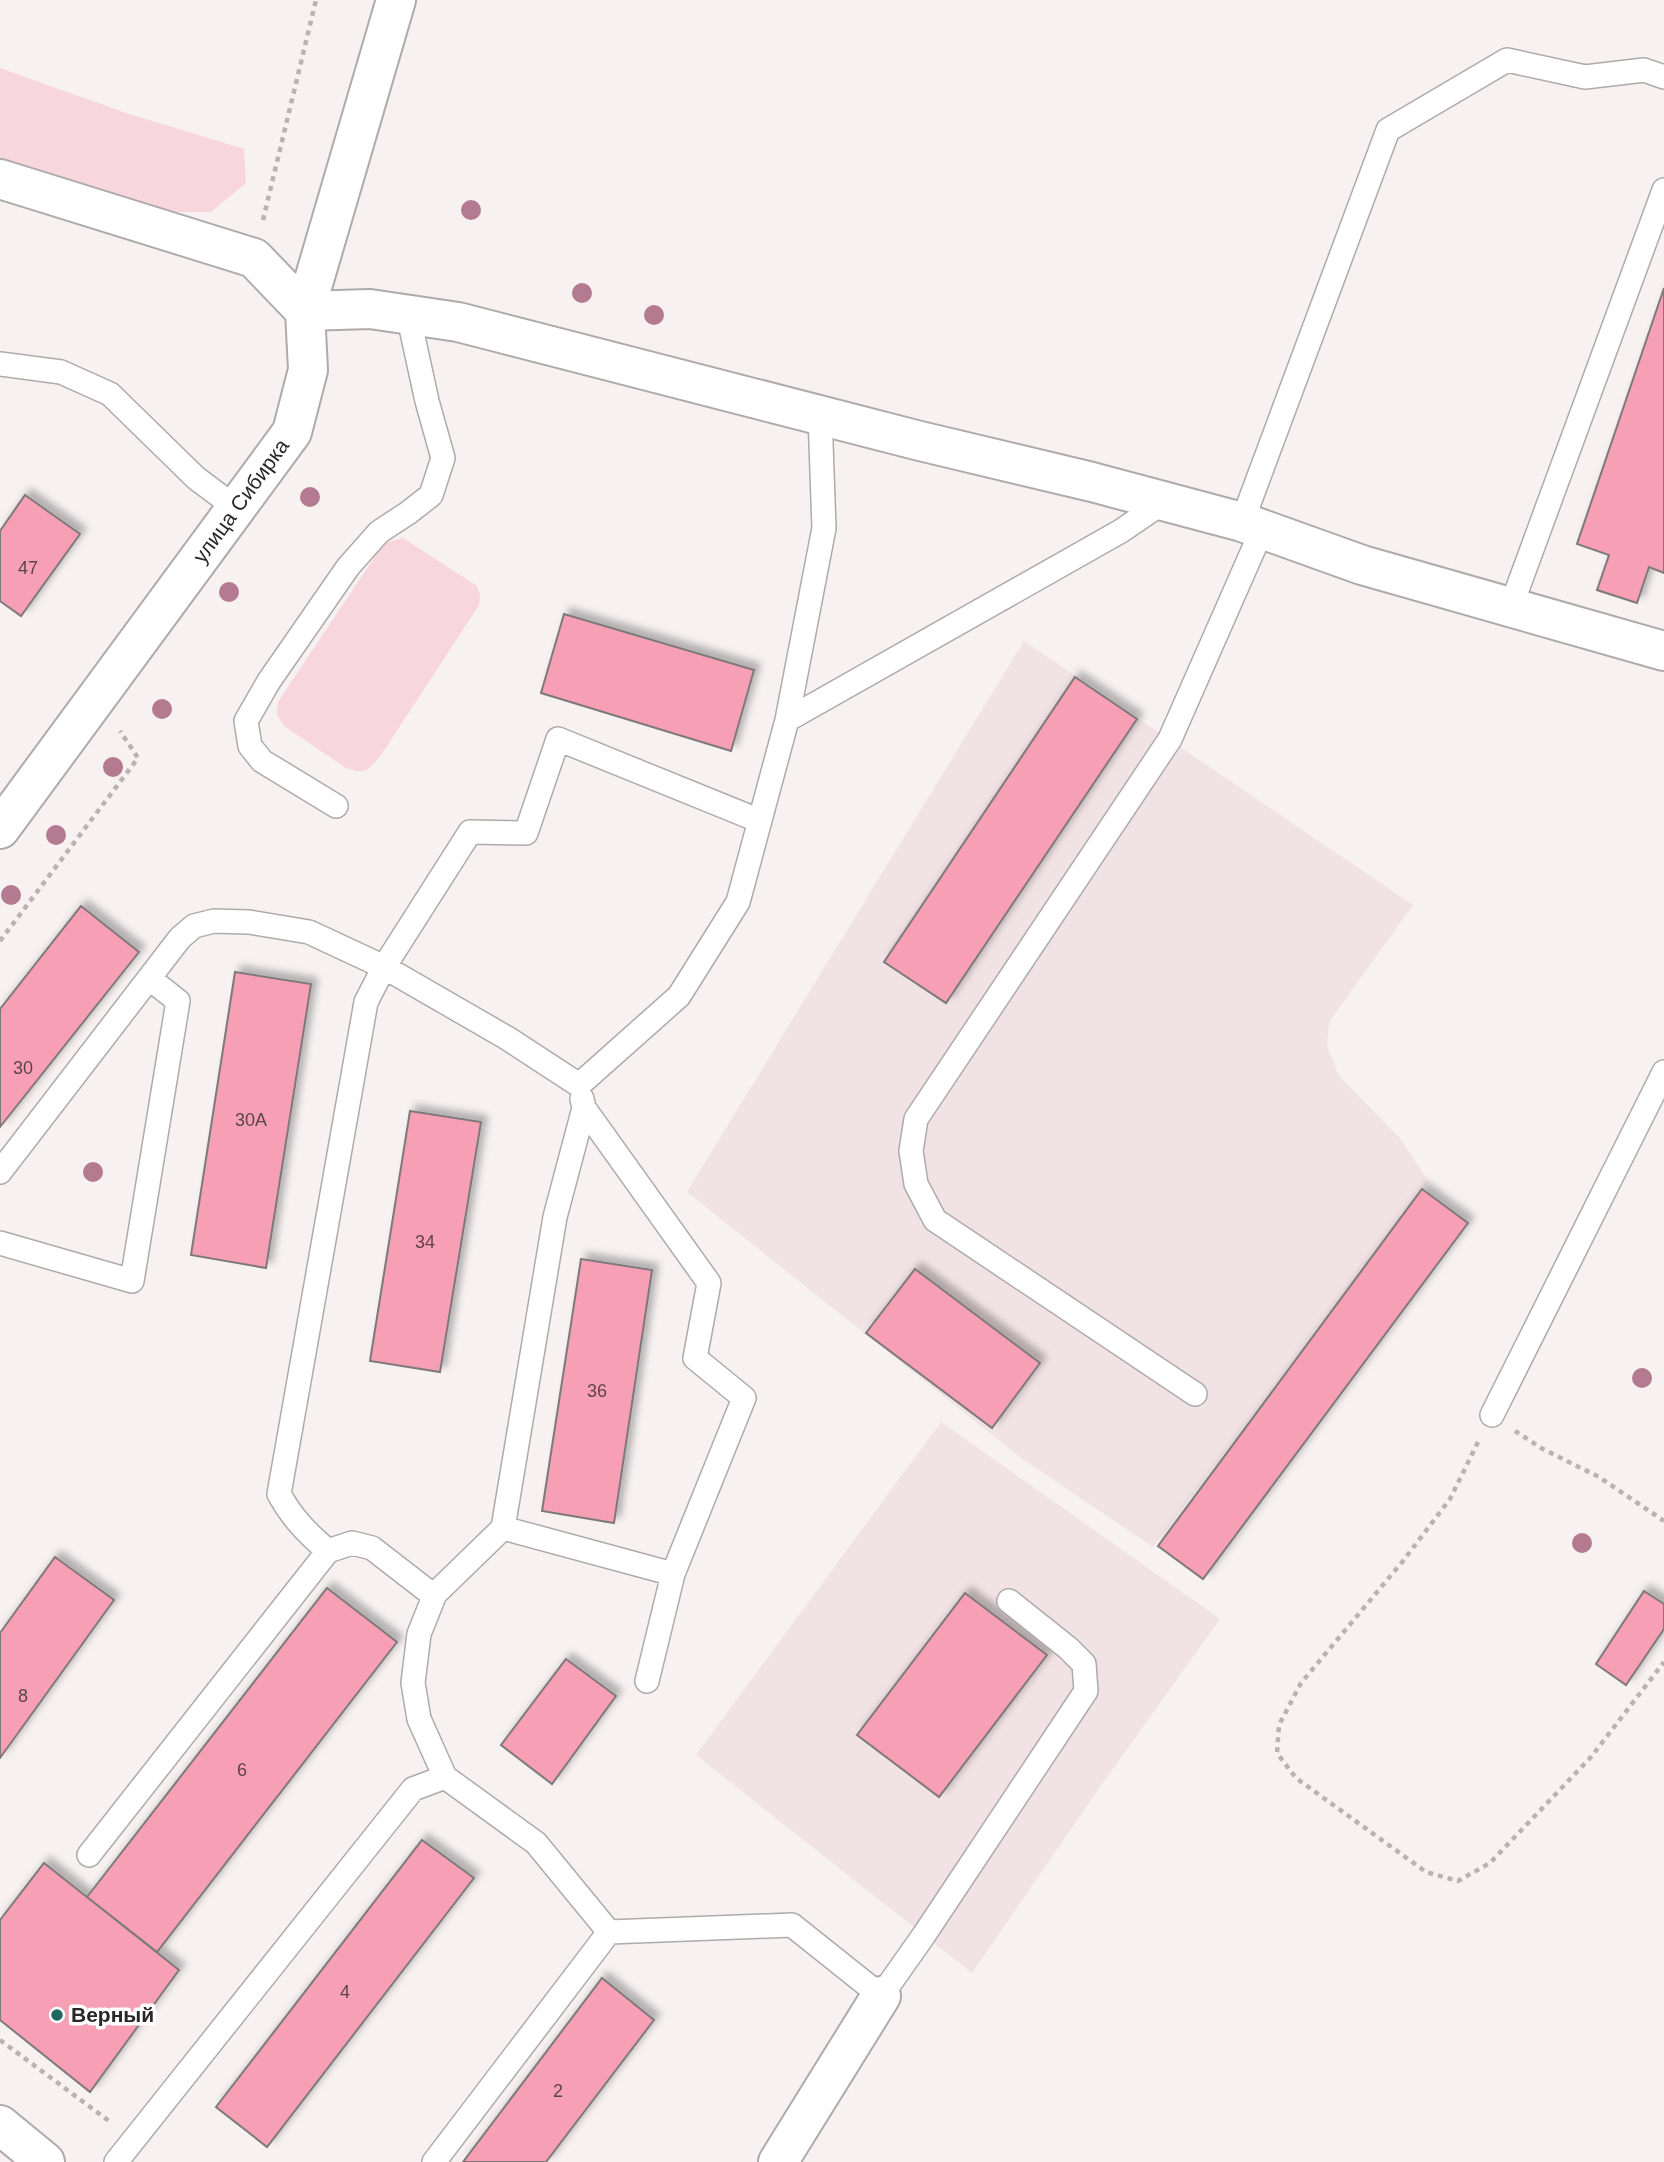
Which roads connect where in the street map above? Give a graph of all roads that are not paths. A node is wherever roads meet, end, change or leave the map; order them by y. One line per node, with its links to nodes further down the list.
1 (396, 0): 5 (street, улица Сибирка)
2 (1664, 77): 11 (lane)
3 (0, 178): 5 (street)
4 (1664, 190): 12 (lane)
5 (305, 311): 6 (street); 10 (street, улица Сибирка)
6 (408, 314): 8 (street); 15 (lane)
7 (0, 364): 10 (lane)
8 (820, 415): 9 (street); 14 (lane)
9 (1165, 502): 11 (street); 14 (lane)
10 (236, 508): 17 (street, улица Сибирка)
11 (1252, 526): 12 (street); 24 (lane)
12 (1510, 609): 13 (street)
13 (1664, 651)
14 (788, 720): 16 (lane)
15 (336, 806)
16 (760, 821): 18 (lane); 21 (lane)
17 (0, 829)
18 (384, 967): 19 (lane); 21 (lane); 27 (lane)
19 (150, 979): 22 (lane); 23 (lane)
20 (1664, 1072): 25 (lane)
21 (582, 1097): 26 (lane); 28 (lane)
22 (0, 1172)
23 (0, 1242)
24 (1195, 1394)
25 (1492, 1415)
26 (503, 1528): 28 (lane); 29 (lane)
27 (328, 1551): 29 (lane); 33 (lane)
28 (673, 1574): 31 (lane)
29 (434, 1596): 32 (lane)
30 (1009, 1601): 35 (lane)
31 (647, 1681)
32 (445, 1777): 34 (lane); 38 (lane)
33 (89, 1855)
34 (609, 1932): 35 (lane); 39 (lane)
35 (881, 1996): 40 (street)
36 (0, 2125): 37 (street)
37 (45, 2162)
38 (116, 2162)
39 (434, 2162)
40 (778, 2162)

